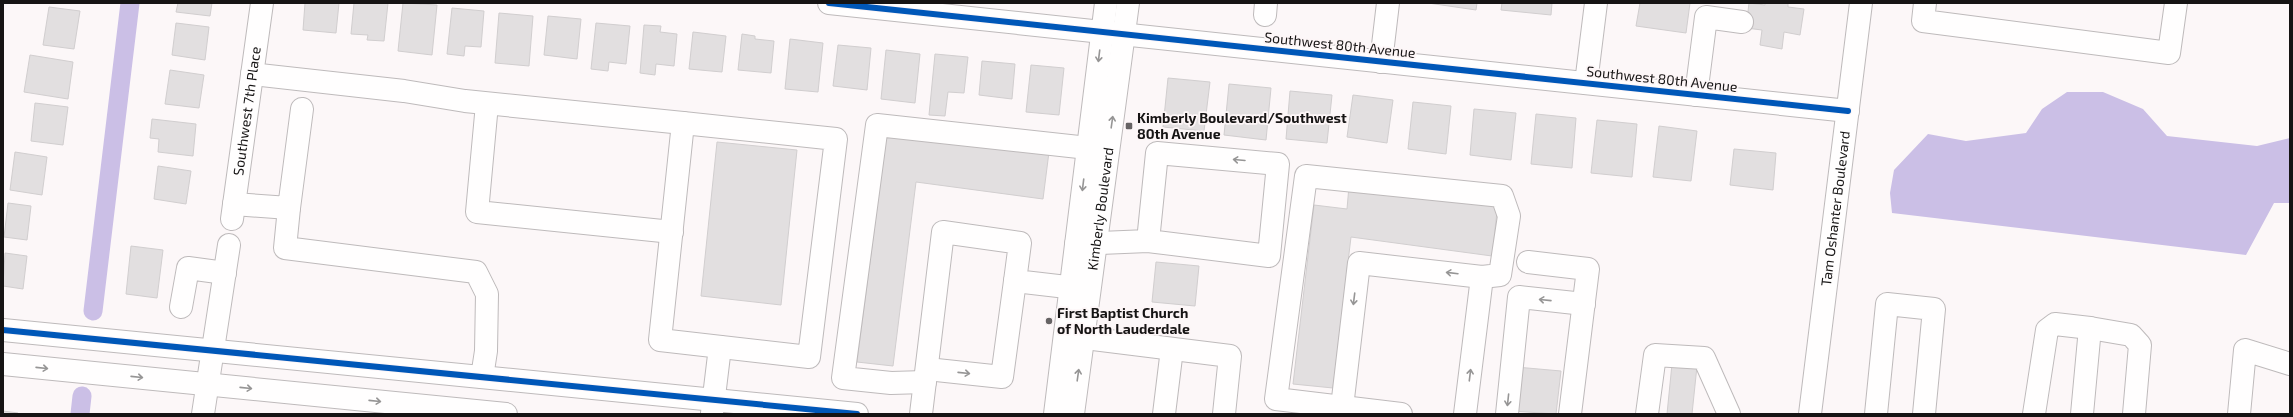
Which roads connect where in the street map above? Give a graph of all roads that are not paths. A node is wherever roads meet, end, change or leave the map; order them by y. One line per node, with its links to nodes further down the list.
1 (262, 3): 16 (street, Southwest 7th Place)
2 (829, 3): 10 (street, Southwest 80th Avenue)
3 (1106, 3): 13 (street, Kimberly Boulevard)
4 (1128, 3): 14 (street, Kimberly Boulevard)
5 (1388, 3): 15 (street)
6 (1596, 3): 17 (street)
7 (1862, 3): 21 (street, Tam Oshanter Boulevard)
8 (1925, 3): 9 (street)
9 (2176, 3)
10 (900, 7): 13 (street, Southwest 80th Avenue)
11 (1707, 10): 12 (street); 18 (street)
12 (1742, 22)
13 (1102, 33): 14 (street, Southwest 80th Avenue); 23 (street, Kimberly Boulevard, one-way to 23)
14 (1124, 35): 15 (street, Southwest 80th Avenue); 27 (street, Kimberly Boulevard, one-way to 14)
15 (1380, 62): 17 (street, Southwest 80th Avenue)
16 (252, 74): 19 (street); 24 (street, Southwest 7th Place)
17 (1586, 83): 18 (street, Southwest 80th Avenue)
18 (1696, 95): 21 (street, Southwest 80th Avenue)
19 (487, 104): 22 (street); 25 (street)
20 (302, 109): 24 (street)
21 (1848, 111): 64 (street, Tam Oshanter Boulevard)
22 (683, 123): 25 (street); 39 (street)
23 (1088, 148): 27 (street, Kimberly Boulevard, one-way to 27); 44 (street)
24 (289, 208): 45 (street)
25 (672, 232): 39 (street)
26 (1148, 242): 26 (street, one-way to 26); 27 (street)
27 (1086, 243): 33 (street, Kimberly Boulevard)
28 (229, 245): 30 (street)
29 (1528, 262): 34 (street)
30 (225, 273): 35 (street); 41 (street)
31 (1482, 277): 48 (street, one-way to 48); 48 (street); 59 (street, one-way to 31)
32 (1015, 281): 33 (street); 44 (street, one-way to 32); 44 (street)
33 (1080, 288): 38 (street, Kimberly Boulevard)
34 (1584, 304): 60 (street, one-way to 60); 61 (street)
35 (181, 307)
36 (2090, 328): 67 (street); 68 (street); 69 (street)
37 (3, 330): 41 (street)
38 (1074, 337): 40 (street); 54 (street, Kimberly Boulevard); 55 (street, Kimberly Boulevard, one-way to 38)
39 (720, 347): 47 (street)
40 (1172, 349): 56 (street); 57 (street)
41 (214, 351): 45 (street); 46 (street)
42 (3, 364): 46 (street, one-way to 46)
43 (2290, 364): 70 (street)
44 (926, 375): 53 (street)
45 (482, 377): 47 (street)
46 (207, 384): 50 (street); 51 (street, one-way to 51)
47 (713, 407): 52 (street)
48 (1342, 407): 49 (street)
49 (1369, 412): 58 (street)
50 (203, 414)
51 (506, 414)
52 (858, 414)
53 (921, 414)
54 (1055, 414)
55 (1072, 414)
56 (1164, 414)
57 (1224, 414)
58 (1401, 414)
59 (1465, 414)
60 (1507, 414)
61 (1570, 414)
62 (1647, 414): 63 (street)
63 (1729, 414)
64 (1810, 414)
65 (1876, 414): 66 (street)
66 (1924, 414)
67 (2034, 414)
68 (2082, 414)
69 (2134, 414)
70 (2239, 414)

